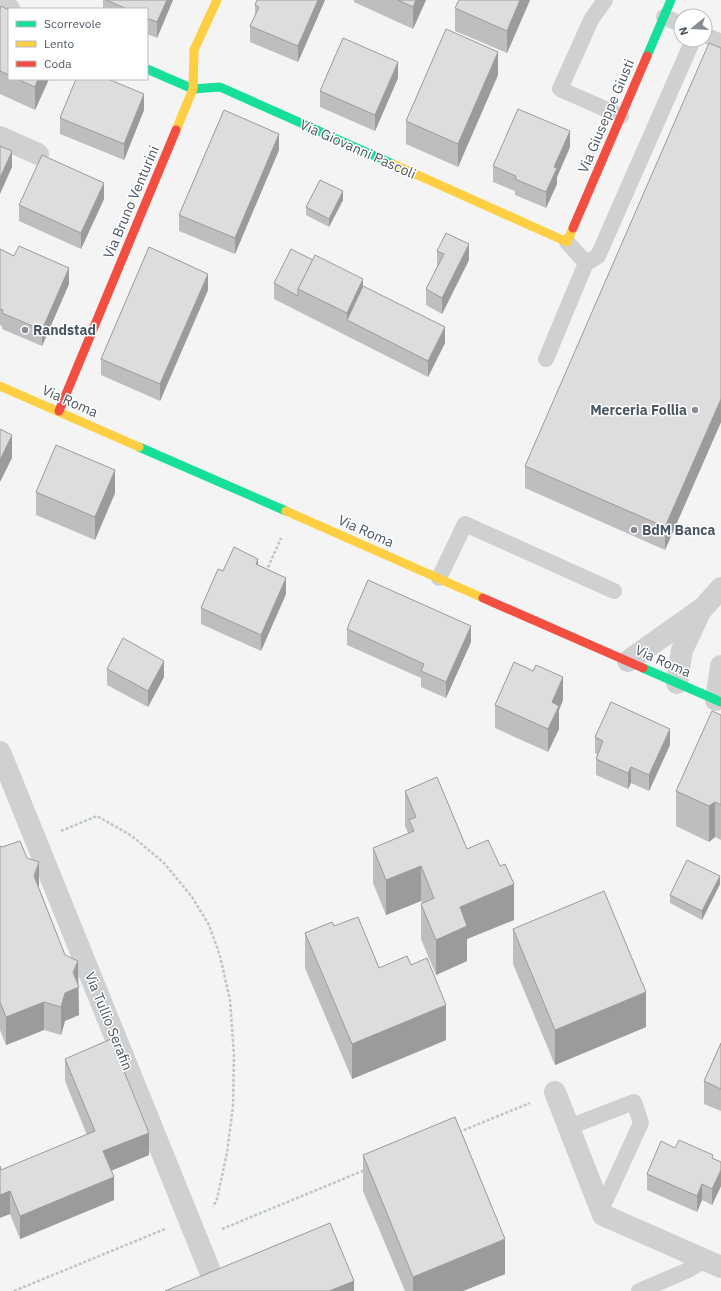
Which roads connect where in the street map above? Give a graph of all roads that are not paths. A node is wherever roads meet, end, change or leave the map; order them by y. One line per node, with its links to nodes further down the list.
1 (217, 0): 8 (street, Via Bruno Venturini)
2 (605, 0): 9 (lane)
3 (671, 0): 4 (street, Via Giuseppe Giusti)
4 (664, 17): 5 (lane); 9 (street, Via Giuseppe Giusti)
5 (673, 21)
6 (689, 48): 13 (lane)
7 (148, 69): 8 (street, Via Giovanni Pascoli)
8 (193, 89): 12 (street, Via Giovanni Pascoli); 16 (street, Via Bruno Venturini)
9 (621, 116): 12 (street, Via Giuseppe Giusti)
10 (0, 137): 11 (street)
11 (38, 154)
12 (567, 242): 13 (lane)
13 (586, 263): 14 (lane)
14 (546, 359)
15 (0, 386): 16 (street, Via Roma)
16 (59, 411): 17 (street, Via Roma)
17 (440, 578): 19 (lane); 21 (street, Via Roma)
18 (721, 588): 20 (street)
19 (614, 591)
20 (703, 608): 21 (street); 23 (street)
21 (628, 661): 23 (street, Via Roma)
22 (721, 666): 24 (street)
23 (677, 683): 24 (street, Via Roma)
24 (718, 701)
25 (0, 752): 30 (street, Via Tullio Serafin)
26 (555, 1092): 27 (street)
27 (569, 1128): 28 (street); 28 (lane)
28 (601, 1210): 29 (street)
29 (713, 1264): 31 (lane)
30 (218, 1291)
31 (639, 1291)

